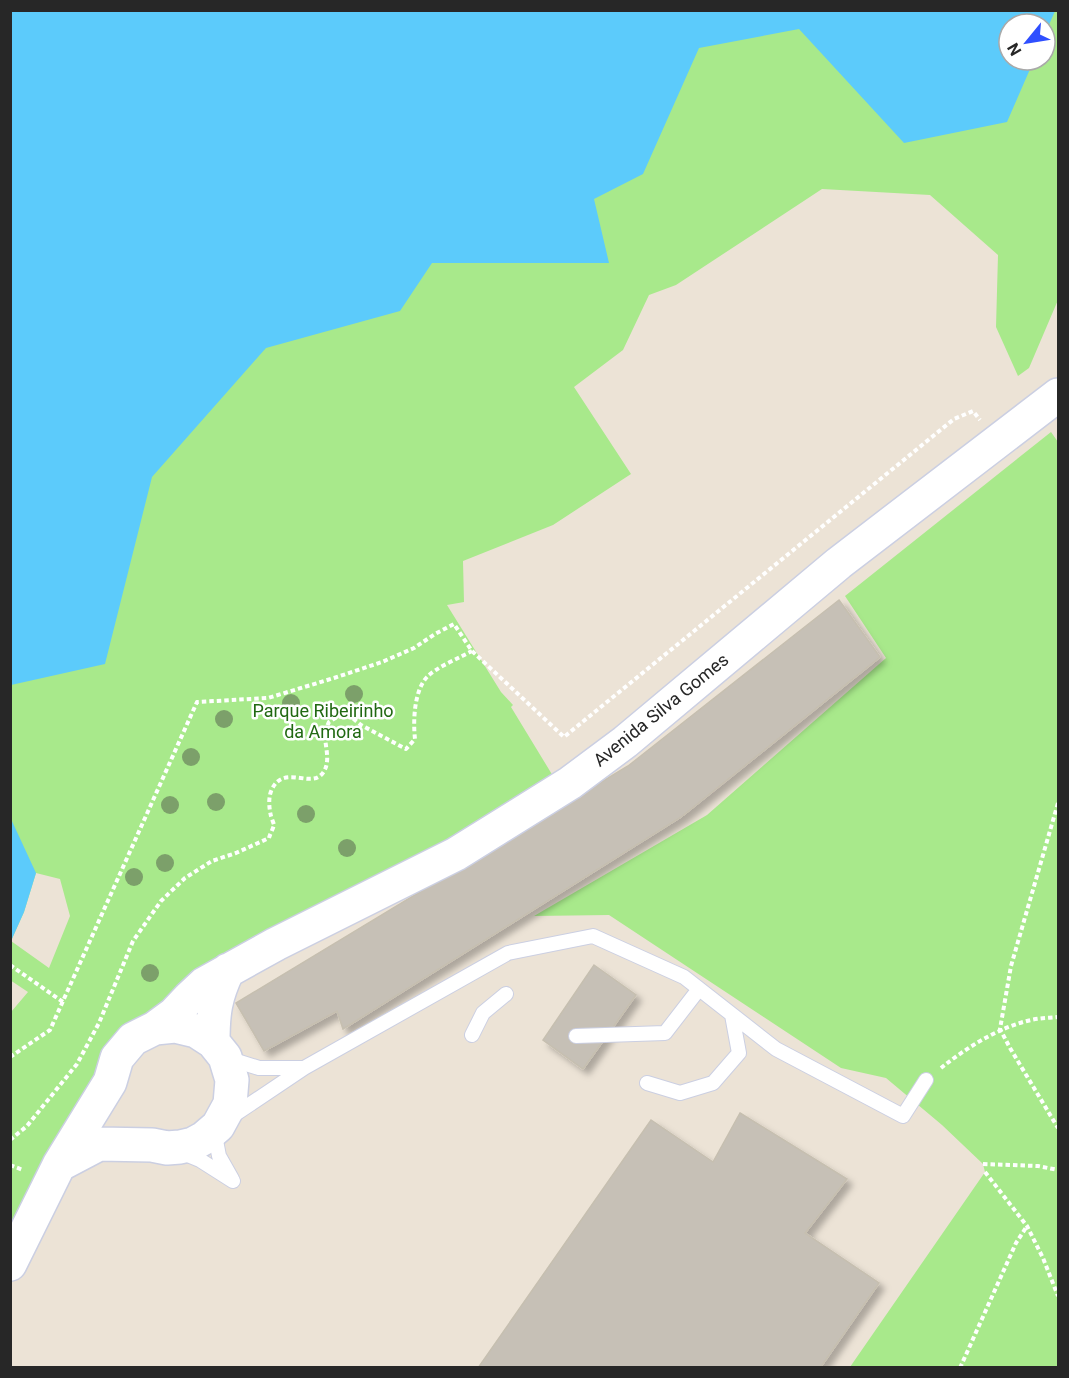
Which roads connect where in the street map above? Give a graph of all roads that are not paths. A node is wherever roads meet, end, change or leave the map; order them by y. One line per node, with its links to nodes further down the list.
1 (1059, 395): 2 (street, Avenida Silva Gomes)
2 (228, 970): 6 (street, Avenida Silva Gomes); 9 (street)
3 (699, 989): 5 (lane); 8 (lane); 10 (lane)
4 (506, 994): 7 (lane)
5 (732, 1015): 11 (lane); 13 (lane)
6 (155, 1028): 9 (street); 12 (street)
7 (472, 1035)
8 (576, 1036)
9 (219, 1050): 10 (lane); 14 (street)
10 (304, 1068): 14 (lane)
11 (926, 1080)
12 (110, 1082): 15 (street); 16 (street)
13 (647, 1083)
14 (216, 1128): 15 (street); 15 (lane)
15 (160, 1146): 16 (street)
16 (59, 1165): 17 (street)
17 (10, 1264)

